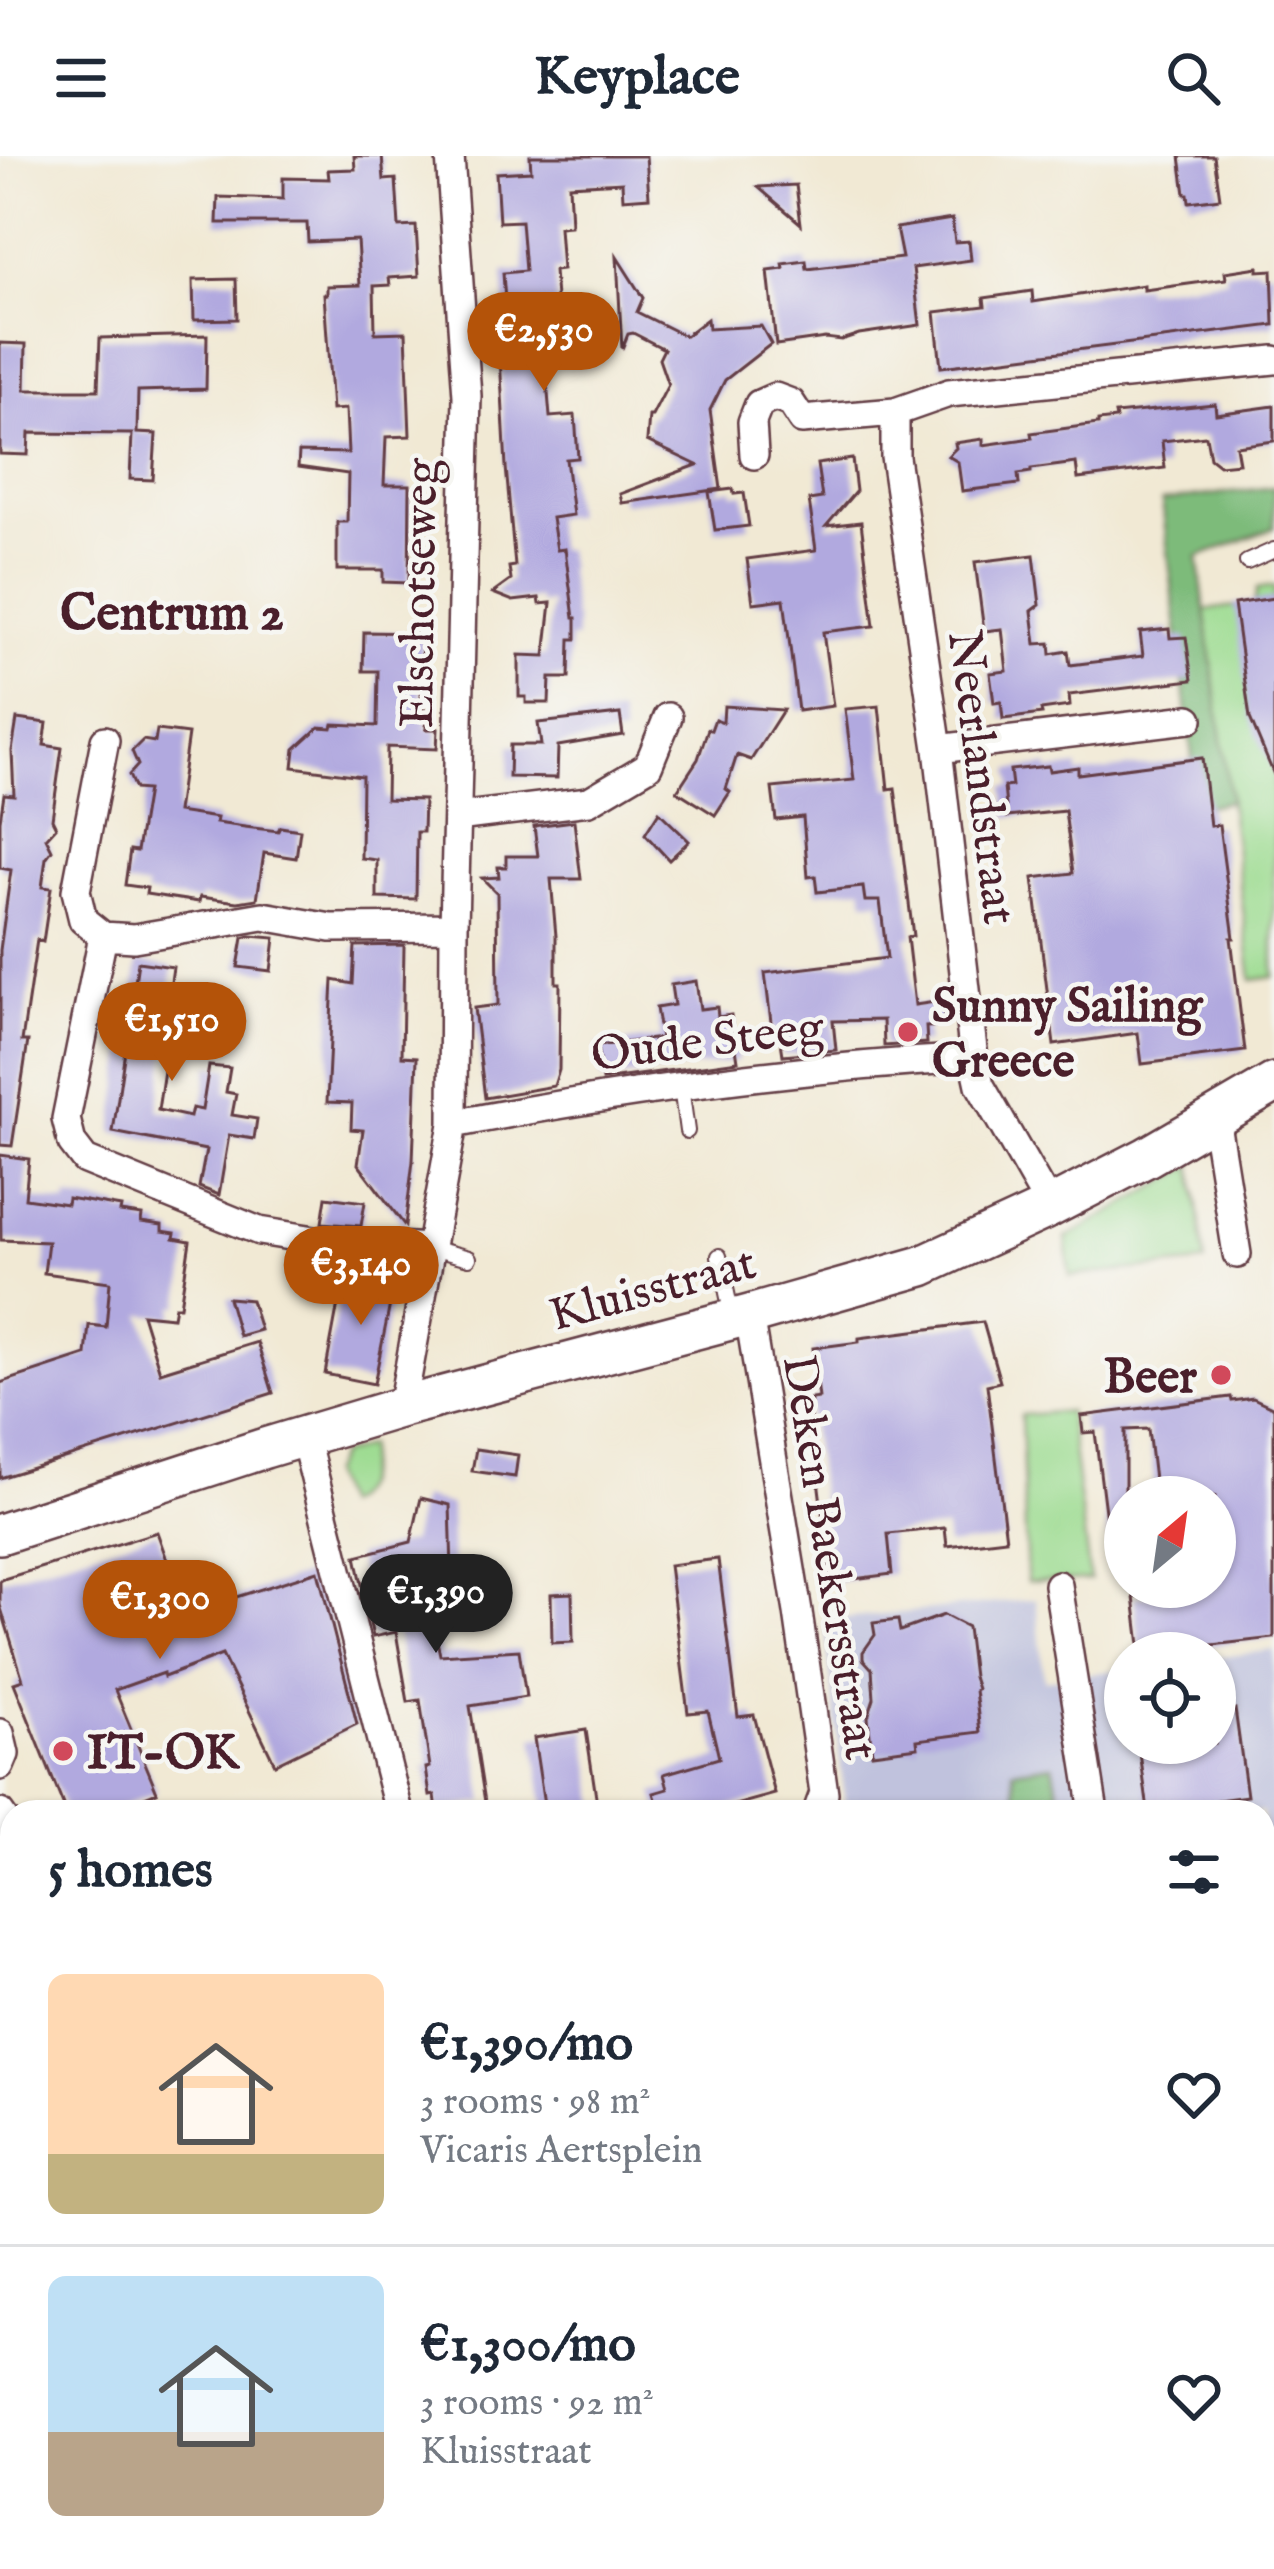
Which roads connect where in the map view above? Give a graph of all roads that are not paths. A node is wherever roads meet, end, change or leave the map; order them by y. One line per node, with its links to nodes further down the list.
1 (450, 156): 11 (street, Elschotseweg)
2 (1274, 360): 3 (street)
3 (895, 412): 4 (street); 10 (street, Neerlandstraat)
4 (754, 455)
5 (1274, 550): 6 (lane)
6 (1247, 562)
7 (668, 717): 11 (street)
8 (1190, 719): 10 (street)
9 (105, 740): 13 (street)
10 (938, 749): 14 (street, Neerlandstraat)
11 (457, 817): 12 (street, Elschotseweg)
12 (454, 927): 13 (street); 18 (street, Elschotseweg)
13 (103, 936): 21 (street)
14 (974, 1058): 16 (street, Oude Steeg); 20 (street, Neerlandstraat)
15 (1274, 1083): 17 (street, Kluisstraat)
16 (681, 1088): 18 (street, Oude Steeg); 19 (lane)
17 (1215, 1118): 20 (street, Kluisstraat); 22 (street)
18 (453, 1124): 21 (street, Elschotseweg)
19 (688, 1131)
20 (1050, 1208): 25 (street, Kluisstraat)
21 (431, 1248): 24 (lane); 26 (street, Elschotseweg)
22 (1237, 1254)
23 (719, 1256): 25 (lane)
24 (469, 1258)
25 (741, 1317): 26 (street, Kluisstraat); 33 (street, Deken Baekersstraat)
26 (402, 1407): 27 (street, Kluisstraat)
27 (304, 1435): 28 (street, Kluisstraat); 32 (street)
28 (0, 1534)
29 (1058, 1585): 34 (street)
30 (0, 1733): 31 (street)
31 (0, 1766)
32 (396, 1800)
33 (821, 1800)
34 (1092, 1800)

